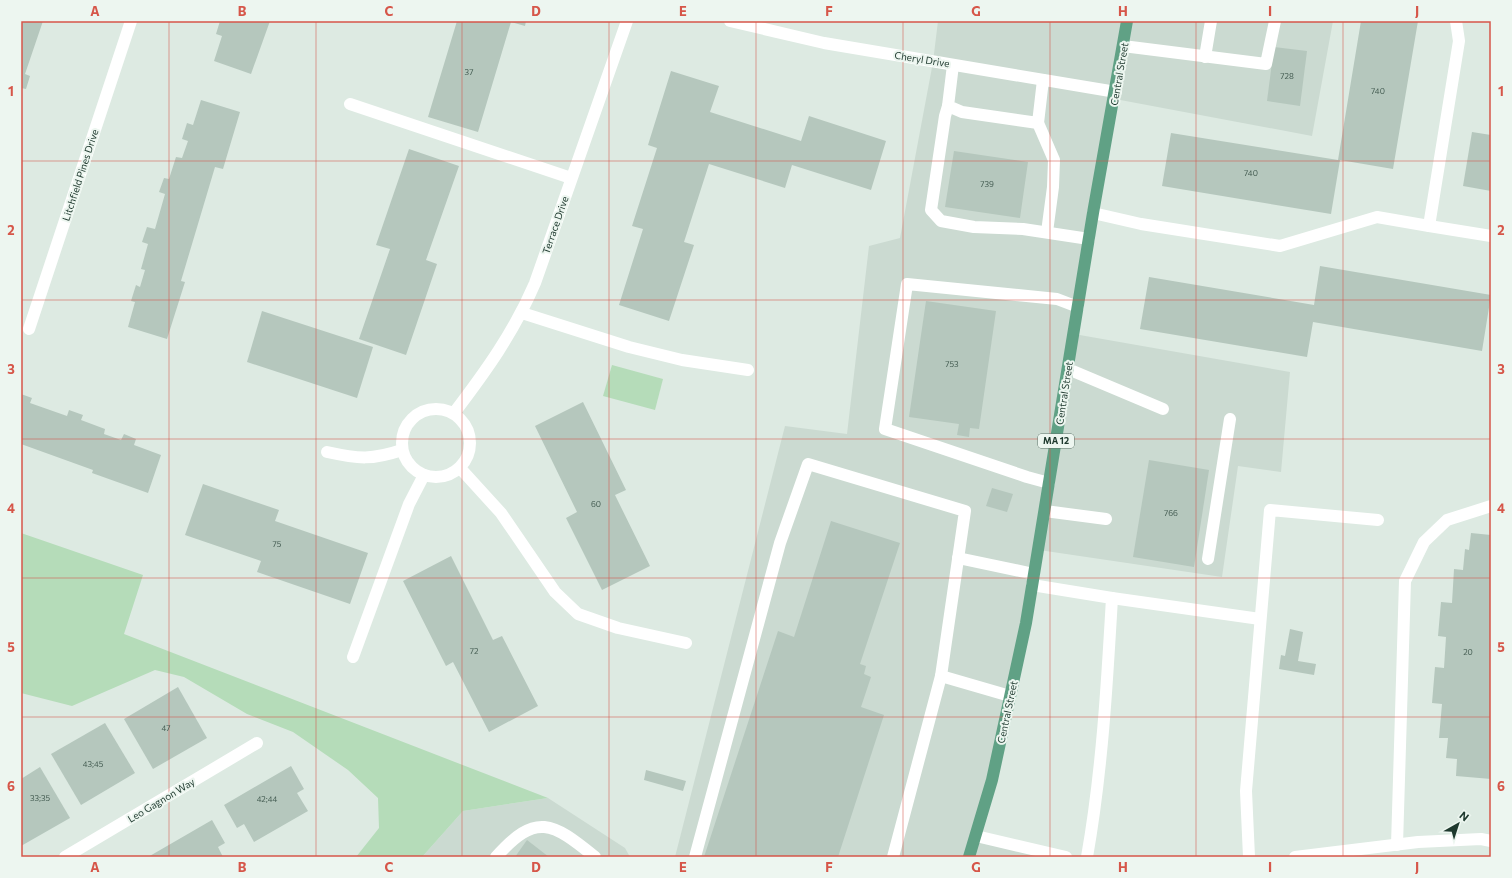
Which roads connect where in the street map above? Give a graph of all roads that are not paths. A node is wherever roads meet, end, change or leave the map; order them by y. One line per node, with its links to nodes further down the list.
1 (131, 21): 24 (street, Litchfield Pines Drive)
2 (627, 21): 16 (street, Terrace Drive)
3 (730, 21): 10 (street, Cheryl Drive)
4 (1127, 21): 8 (main road, Central Street / MA 12)
5 (1212, 21): 9 (street)
6 (1275, 21): 9 (street)
7 (1456, 21): 18 (street)
8 (1123, 46): 9 (street); 12 (main road, Central Street / MA 12)
9 (1205, 57)
10 (953, 64): 11 (street, Cheryl Drive); 14 (street)
11 (1043, 80): 12 (street, Cheryl Drive); 15 (street)
12 (1116, 92): 17 (main road, Central Street / MA 12)
13 (350, 104): 16 (street)
14 (948, 106): 15 (street); 19 (street)
15 (1038, 123): 19 (street)
16 (571, 178): 23 (street, Terrace Drive)
17 (1094, 213): 18 (street); 21 (main road, Central Street / MA 12)
18 (1430, 226): 20 (street)
19 (1047, 232): 21 (street)
20 (1491, 236)
21 (1089, 239): 22 (main road, Central Street / MA 12)
22 (1078, 306): 25 (main road, Central Street / MA 12); 34 (street)
23 (522, 313): 26 (street); 28 (street, Terrace Drive)
24 (29, 329)
25 (1068, 369): 27 (street); 34 (main road, Central Street / MA 12)
26 (748, 370)
27 (1163, 409)
28 (454, 413): 30 (street); 32 (street)
29 (1230, 419): 40 (street)
30 (402, 450): 31 (street); 33 (street)
31 (327, 452)
32 (460, 468): 33 (street); 44 (street)
33 (424, 475): 45 (street)
34 (1049, 483): 36 (main road, Central Street / MA 12)
35 (1491, 506): 51 (street)
36 (1045, 510): 37 (street); 41 (main road, Central Street / MA 12)
37 (1106, 519)
38 (1378, 520): 43 (street)
39 (958, 558): 41 (street); 46 (street); 55 (street)
40 (1208, 559)
41 (1033, 580): 42 (street); 47 (main road, Central Street / MA 12)
42 (1112, 598): 43 (street); 59 (street)
43 (1260, 619): 60 (street)
44 (686, 643)
45 (353, 658)
46 (941, 676): 47 (street); 56 (street)
47 (1010, 696): 49 (main road, Central Street / MA 12)
48 (257, 743): 52 (street, Leo Gagnon Way)
49 (976, 836): 57 (main road, Central Street / MA 12); 58 (street)
50 (1491, 841): 51 (street)
51 (1397, 845): 61 (street)
52 (64, 857)
53 (496, 857): 54 (street)
54 (595, 857)
55 (695, 857)
56 (893, 857)
57 (969, 857)
58 (1066, 857)
59 (1087, 857)
60 (1249, 857)
61 (1295, 857)

